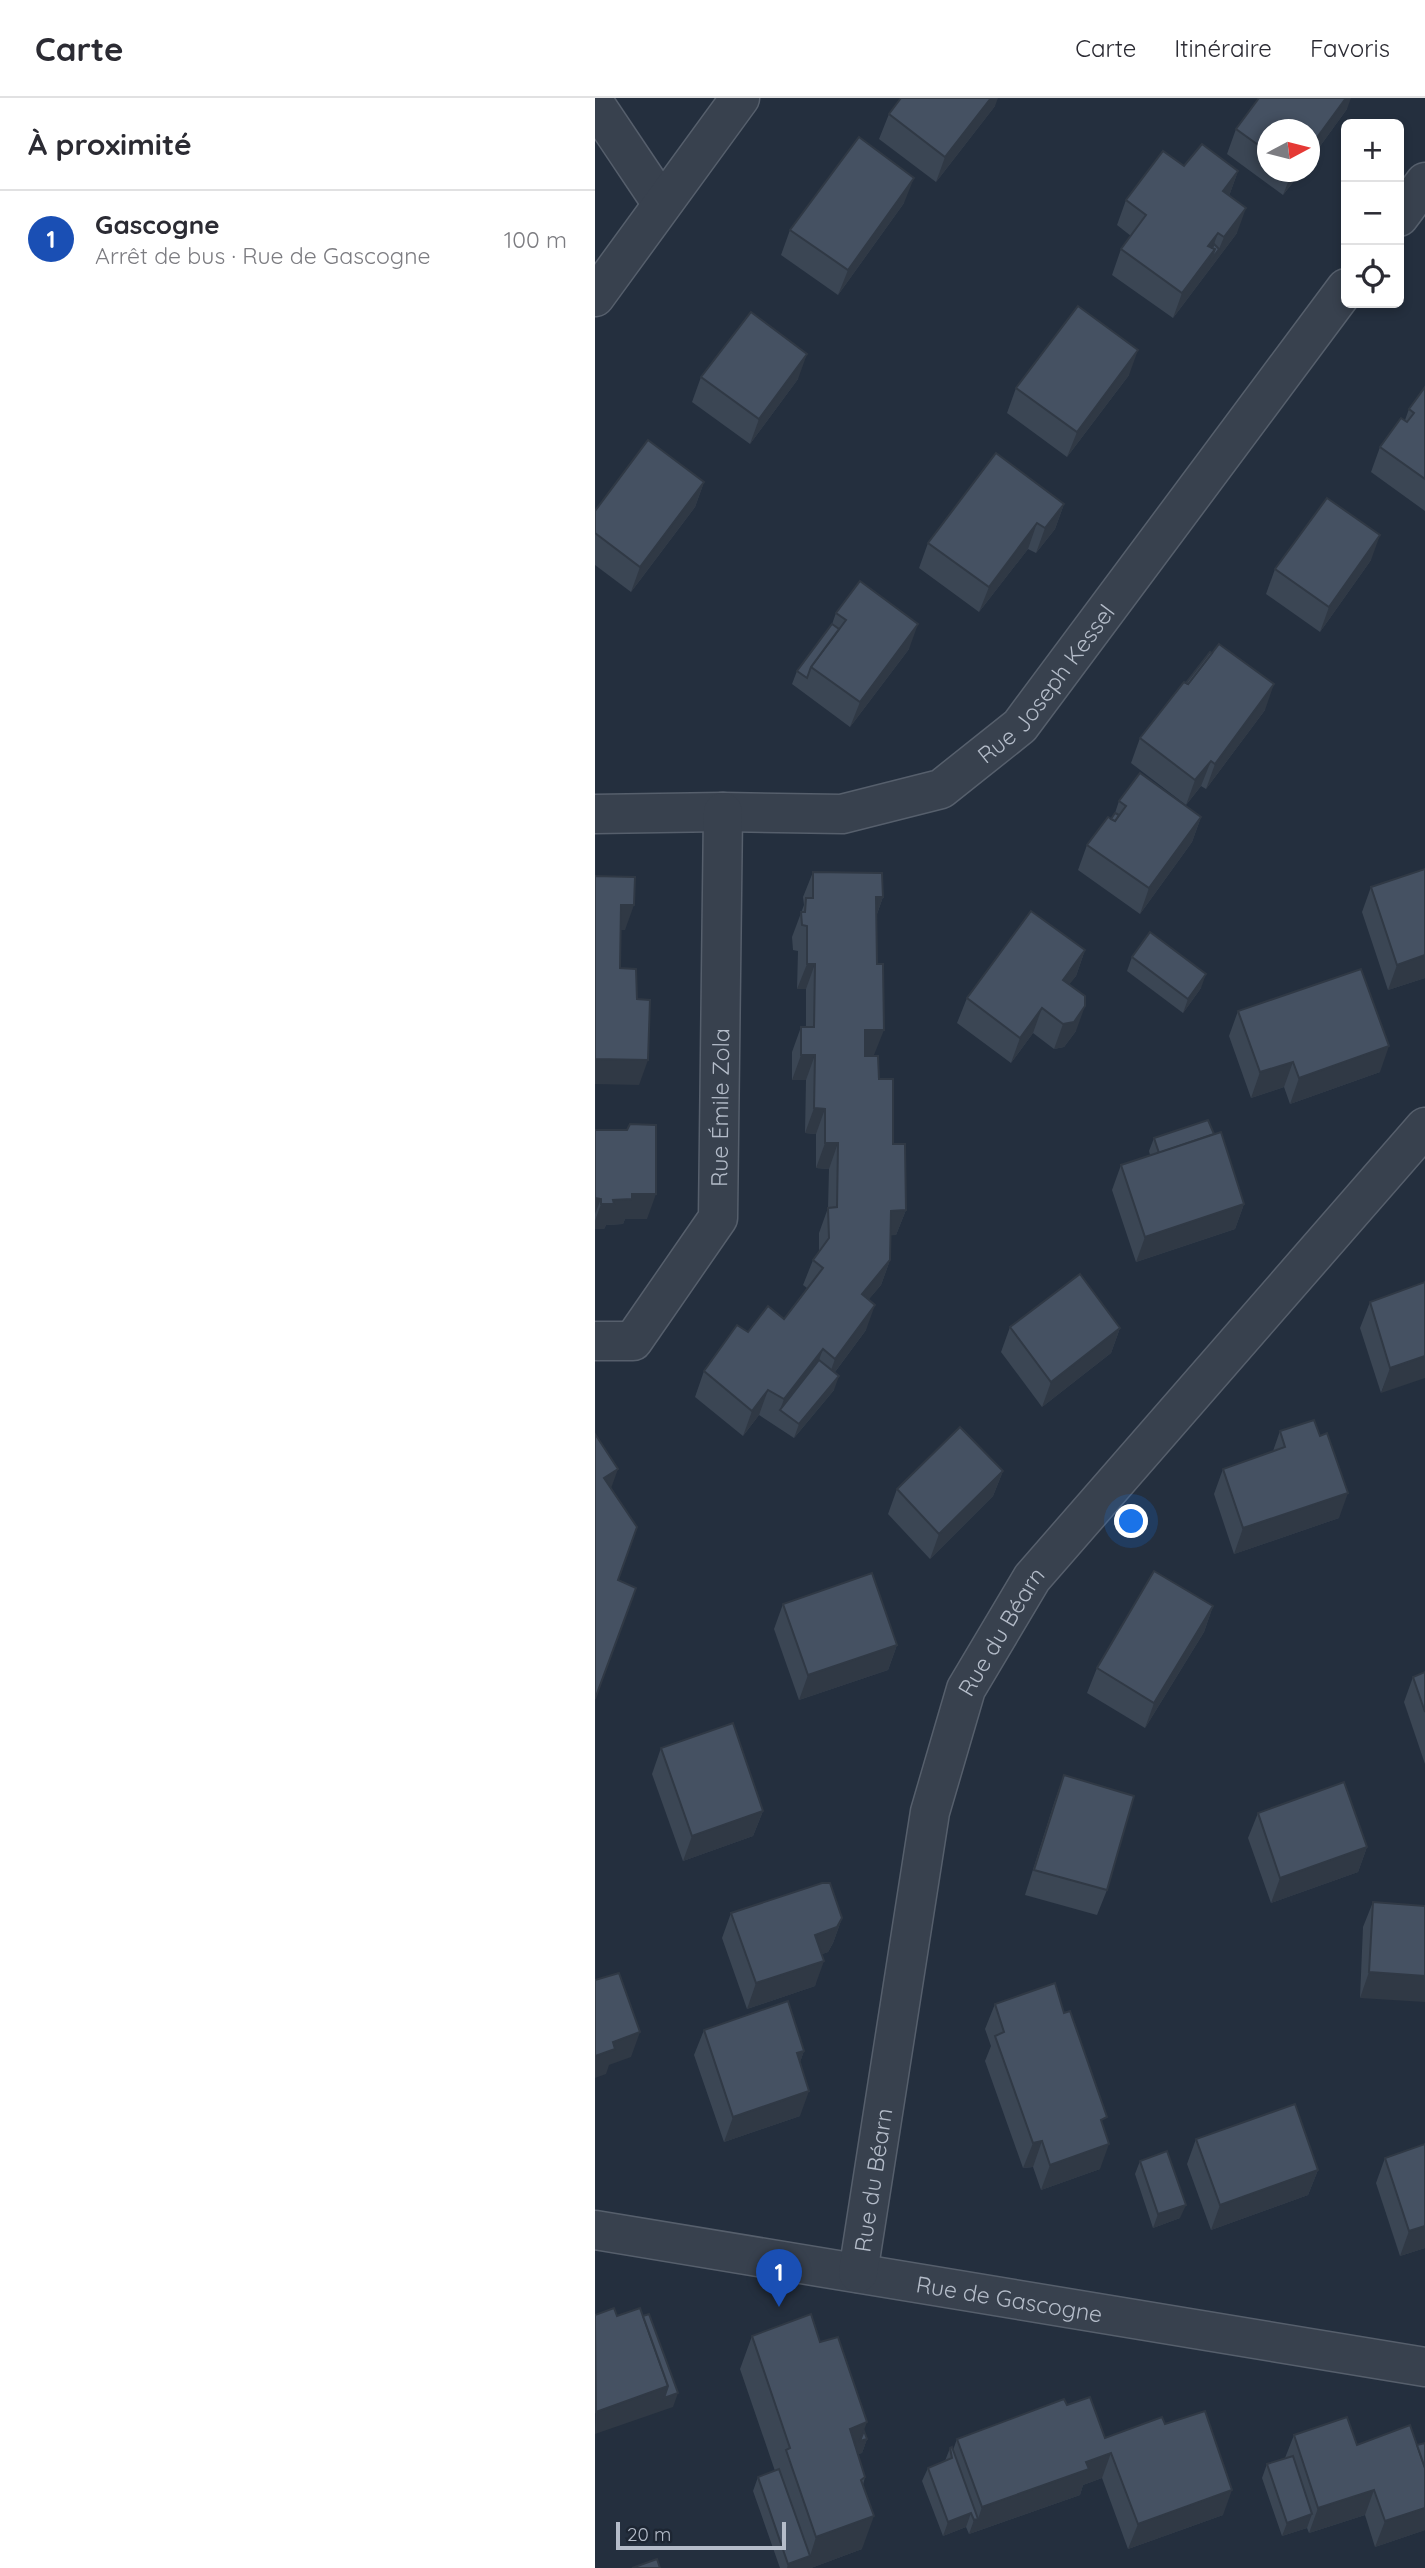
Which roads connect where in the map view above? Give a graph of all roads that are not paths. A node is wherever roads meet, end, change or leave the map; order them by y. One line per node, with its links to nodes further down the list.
1 (740, 98): 4 (street)
2 (595, 104): 4 (street)
3 (1425, 182): 5 (street)
4 (662, 204): 7 (street)
5 (1404, 210)
6 (1341, 295): 8 (street, Rue Joseph Kessel)
7 (595, 297)
8 (723, 812): 9 (street, Rue Joseph Kessel); 11 (street, Rue Émile Zola)
9 (595, 814)
10 (1425, 1127): 13 (street, Rue du Béarn)
11 (595, 1341)
12 (595, 2230): 13 (street, Rue de Gascogne)
13 (858, 2273): 14 (street, Rue de Gascogne)
14 (1425, 2367)

